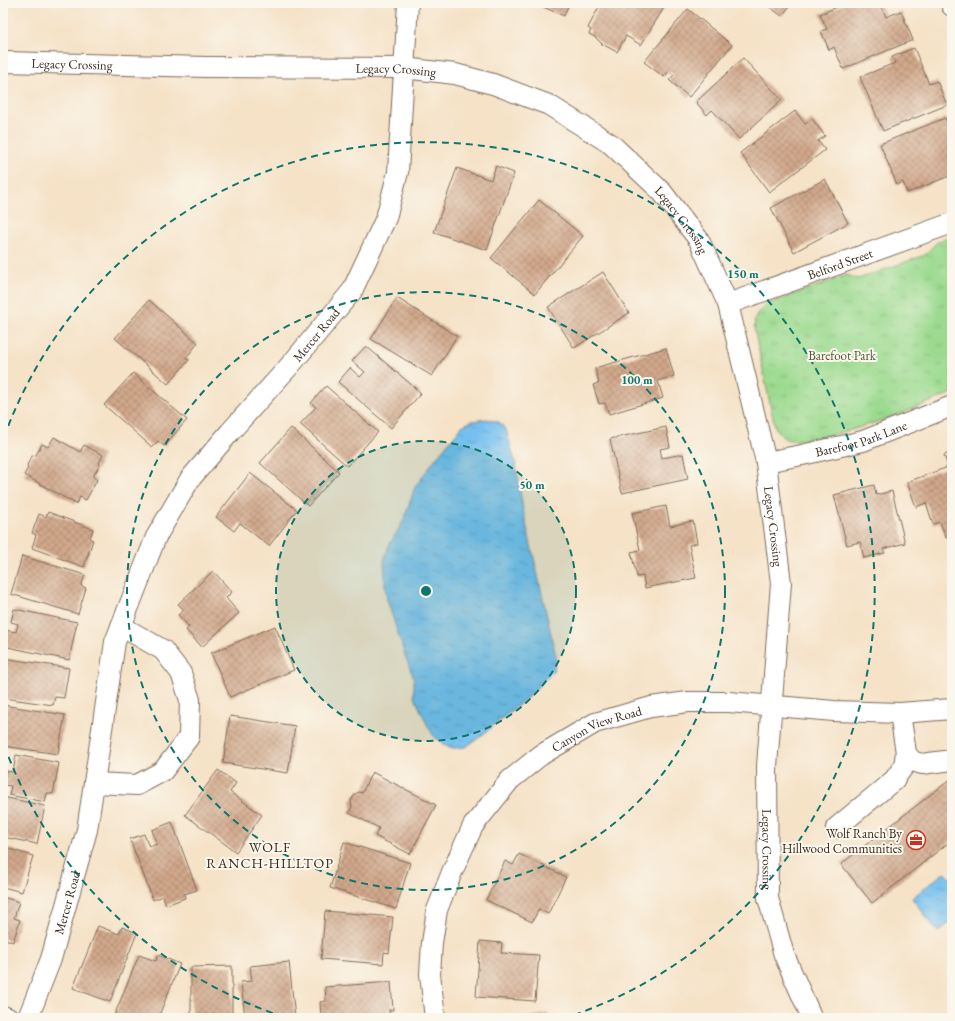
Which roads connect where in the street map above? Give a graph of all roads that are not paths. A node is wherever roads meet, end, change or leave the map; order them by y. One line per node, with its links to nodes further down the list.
1 (408, 3): 5 (street, Mercer Road)
2 (951, 3): 3 (street)
3 (952, 6)
4 (3, 62): 5 (street, Legacy Crossing)
5 (404, 68): 7 (street, Legacy Crossing); 10 (street, Mercer Road)
6 (952, 223): 7 (street, Belford Street)
7 (728, 304): 9 (street, Legacy Crossing)
8 (952, 406): 9 (street, Barefoot Park Lane)
9 (766, 462): 11 (street, Legacy Crossing)
10 (121, 626): 16 (street, Mercer Road); 16 (street)
11 (772, 705): 13 (street, Canyon View Road); 21 (street, Canyon View Road); 22 (street, Legacy Crossing)
12 (952, 709): 13 (street, Canyon View Road)
13 (900, 713): 14 (street)
14 (906, 753): 15 (street); 17 (street)
15 (952, 760)
16 (94, 783): 20 (street, Mercer Road)
17 (836, 828)
18 (3, 1016): 19 (street)
19 (8, 1018)
20 (28, 1018)
21 (436, 1018)
22 (812, 1018)

